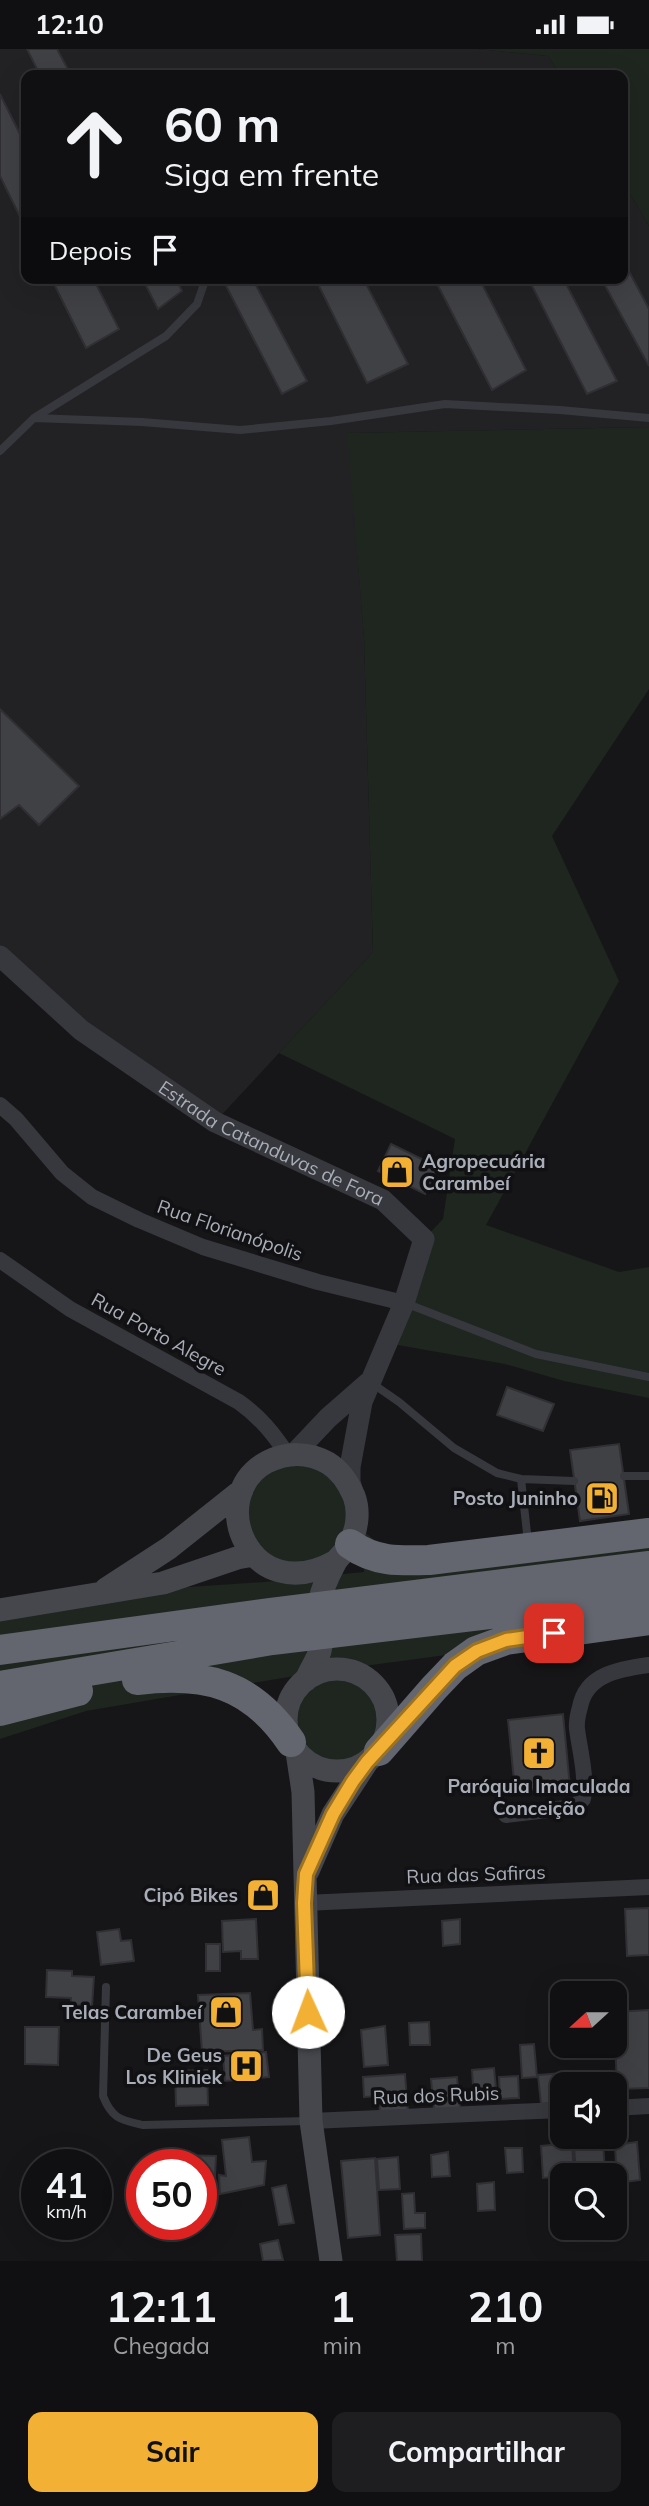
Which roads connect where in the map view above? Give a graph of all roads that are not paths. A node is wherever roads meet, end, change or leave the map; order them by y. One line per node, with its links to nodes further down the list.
1 (204, 284): 2 (lane)
2 (34, 418): 3 (lane); 4 (lane)
3 (649, 418)
4 (0, 451)
5 (0, 956): 8 (street, Estrada Catanduvas de Fora)
6 (0, 1105): 8 (street, Rua Florianópolis)
7 (0, 1260): 11 (street, Rua Porto Alegre)
8 (404, 1303): 9 (lane); 10 (street, Estrada Catanduvas de Fora)
9 (649, 1377)
10 (369, 1382): 11 (street); 14 (lane); 17 (street, Estrada Catanduvas de Fora)
11 (290, 1455): 16 (main road); 17 (main road)
12 (624, 1476): 13 (lane)
13 (649, 1476)
14 (521, 1479): 15 (lane); 19 (lane)
15 (574, 1482)
16 (243, 1490): 21 (main road); 24 (main road)
17 (356, 1501): 20 (main road)
18 (649, 1533): 19 (highway)
19 (529, 1548): 20 (highway)
20 (343, 1553): 23 (main road); 27 (main road)
21 (254, 1555): 23 (main road); 24 (main road)
22 (649, 1566): 27 (highway)
23 (279, 1571): 27 (main road)
24 (99, 1593): 26 (main road)
25 (649, 1595): 27 (highway)
26 (0, 1610)
27 (337, 1614): 29 (highway); 30 (main road)
28 (649, 1620): 38 (highway)
29 (271, 1626): 31 (highway); 35 (highway)
30 (320, 1649): 33 (main road); 34 (main road)
31 (0, 1650)
32 (649, 1665): 39 (street)
33 (363, 1675): 34 (main road); 38 (main road)
34 (306, 1679): 37 (main road)
35 (0, 1686)
36 (0, 1711): 37 (highway)
37 (294, 1747): 38 (main road); 40 (main road)
38 (373, 1756): 40 (main road)
39 (506, 1815)
40 (306, 1874): 42 (main road)
41 (649, 1887): 42 (street, Rua das Safiras)
42 (304, 1903): 47 (main road)
43 (106, 1987): 47 (lane)
44 (649, 2106): 45 (street)
45 (627, 2107)
46 (550, 2111): 47 (street, Rua dos Rubis)
47 (311, 2121): 48 (main road)
48 (331, 2261)

